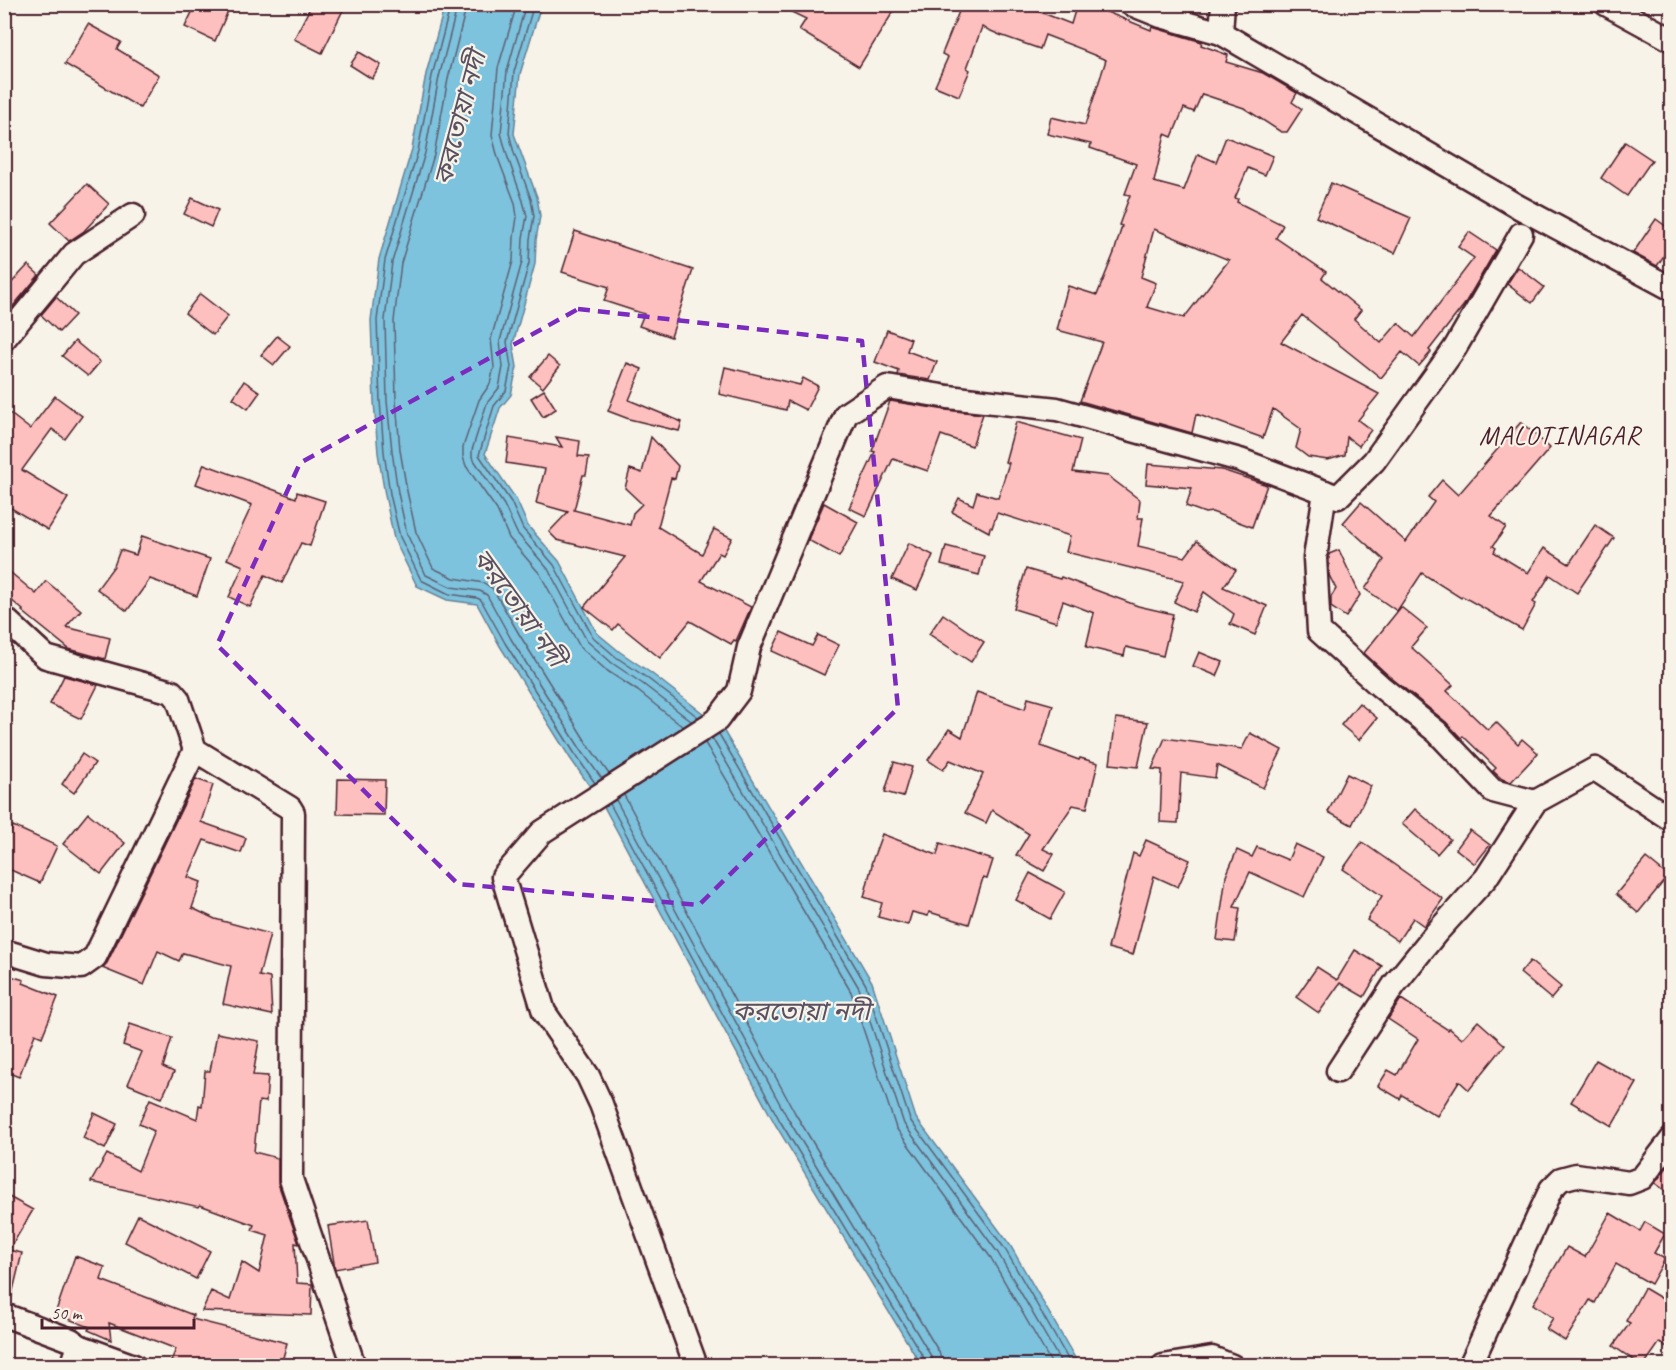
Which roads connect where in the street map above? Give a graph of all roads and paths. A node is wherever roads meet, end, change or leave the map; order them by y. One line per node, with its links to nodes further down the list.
1 (1131, 4): 4 (street)
2 (1223, 4): 4 (street)
3 (1606, 4): 5 (street)
4 (1221, 33): 8 (street)
5 (1671, 40)
6 (133, 215): 9 (street)
7 (1521, 234): 10 (street)
8 (1671, 289)
9 (4, 339)
10 (1325, 492): 13 (street); 22 (street)
11 (4, 618): 12 (street)
12 (195, 750): 15 (street); 21 (street)
13 (1535, 802): 14 (street); 16 (street)
14 (1671, 820)
15 (4, 951)
16 (1338, 1071)
17 (1671, 1139): 25 (street)
18 (4, 1315): 19 (street)
19 (76, 1355): 20 (street)
20 (134, 1365)
21 (354, 1365)
22 (696, 1365)
23 (1163, 1365): 24 (street)
24 (1232, 1365)
25 (1470, 1365)

